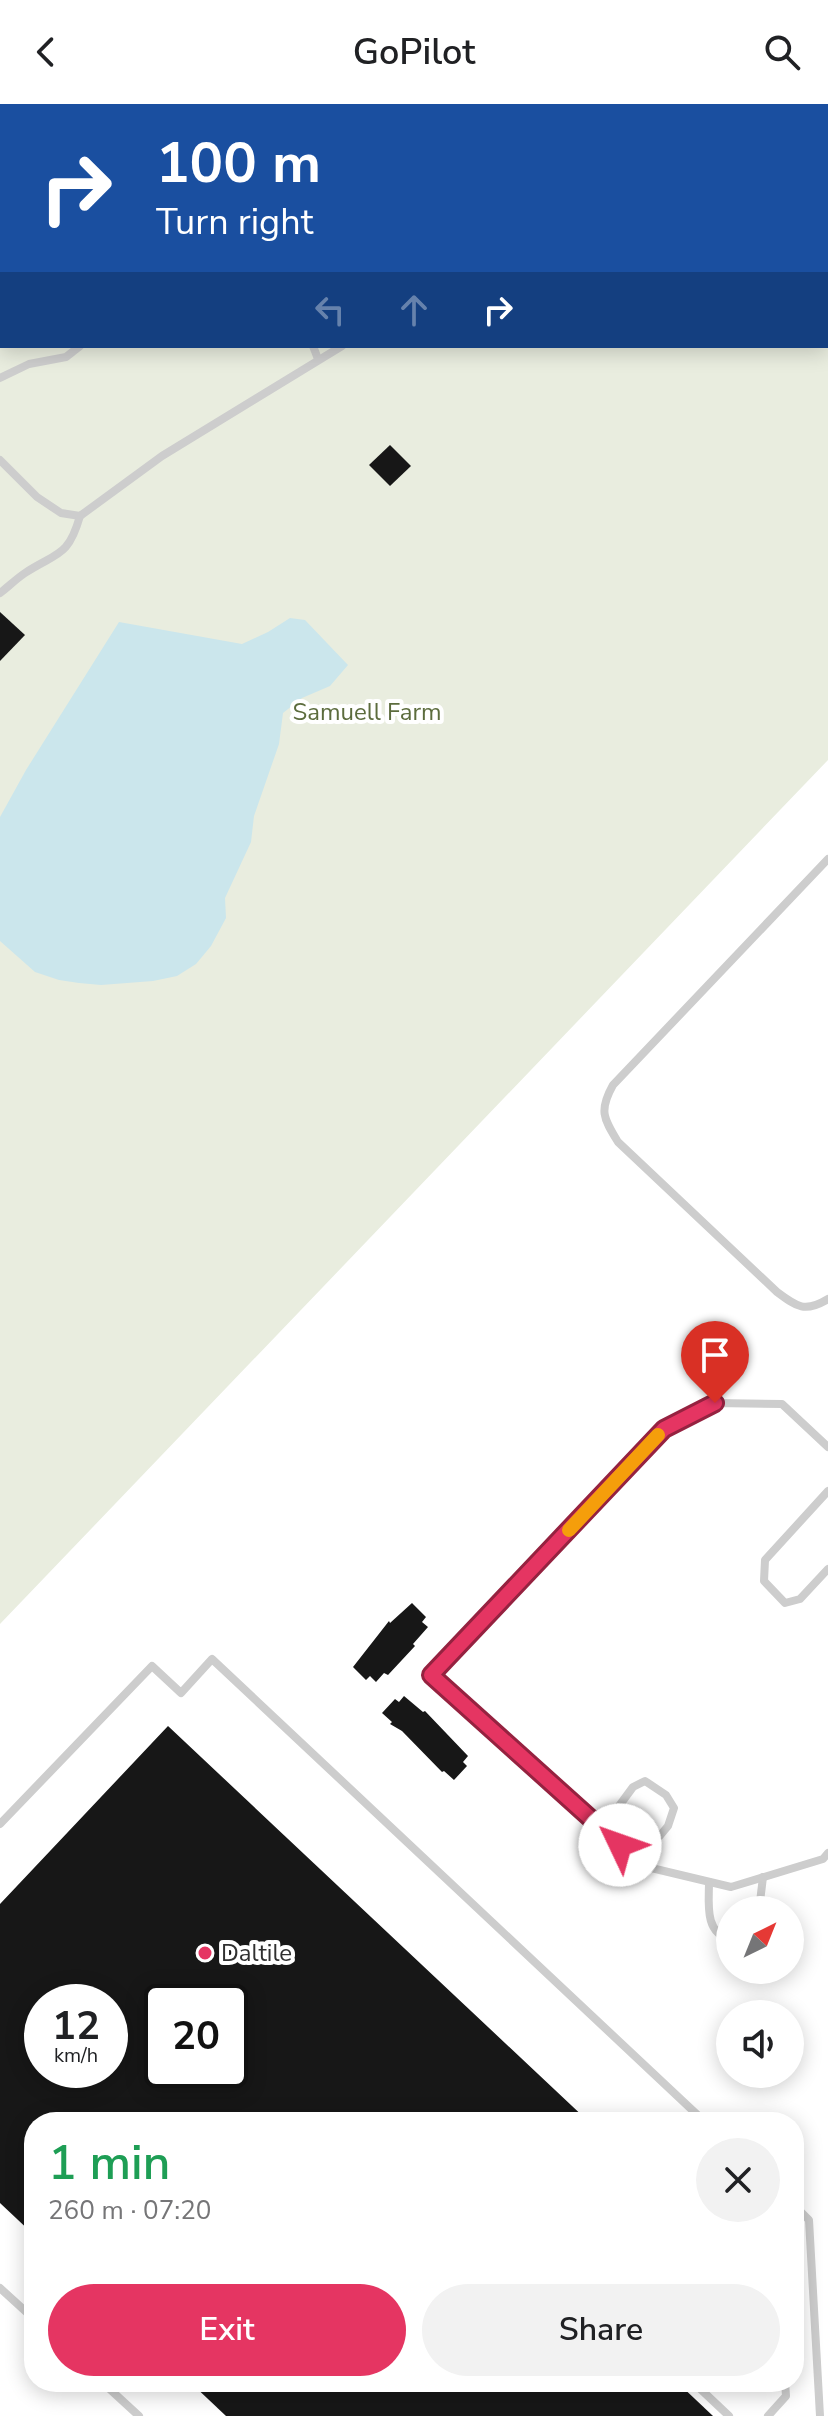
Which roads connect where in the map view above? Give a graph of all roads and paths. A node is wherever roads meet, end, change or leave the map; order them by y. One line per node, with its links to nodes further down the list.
1 (77, 348): 5 (lane)
2 (314, 348): 4 (lane)
3 (338, 348): 4 (lane)
4 (318, 359): 7 (lane)
5 (0, 378)
6 (0, 461): 7 (lane)
7 (80, 516): 8 (lane)
8 (0, 593)
9 (828, 859): 10 (lane)
10 (828, 1299)
11 (828, 1447): 15 (lane)
12 (828, 1491): 13 (lane)
13 (828, 1569)
14 (0, 1824): 22 (lane)
15 (602, 1829): 17 (lane); 17 (lane)
16 (828, 1853): 18 (lane)
17 (638, 1862): 19 (lane)
18 (763, 1877): 19 (lane); 20 (lane)
19 (709, 1882): 21 (lane)
20 (761, 1896)
21 (716, 1930)
22 (694, 2112)
23 (804, 2215): 32 (lane)
24 (0, 2288): 25 (lane)
25 (24, 2310)
26 (113, 2392): 29 (lane)
27 (704, 2392): 30 (lane)
28 (786, 2392): 31 (lane)
29 (139, 2416)
30 (729, 2416)
31 (768, 2416)
32 (820, 2416)

